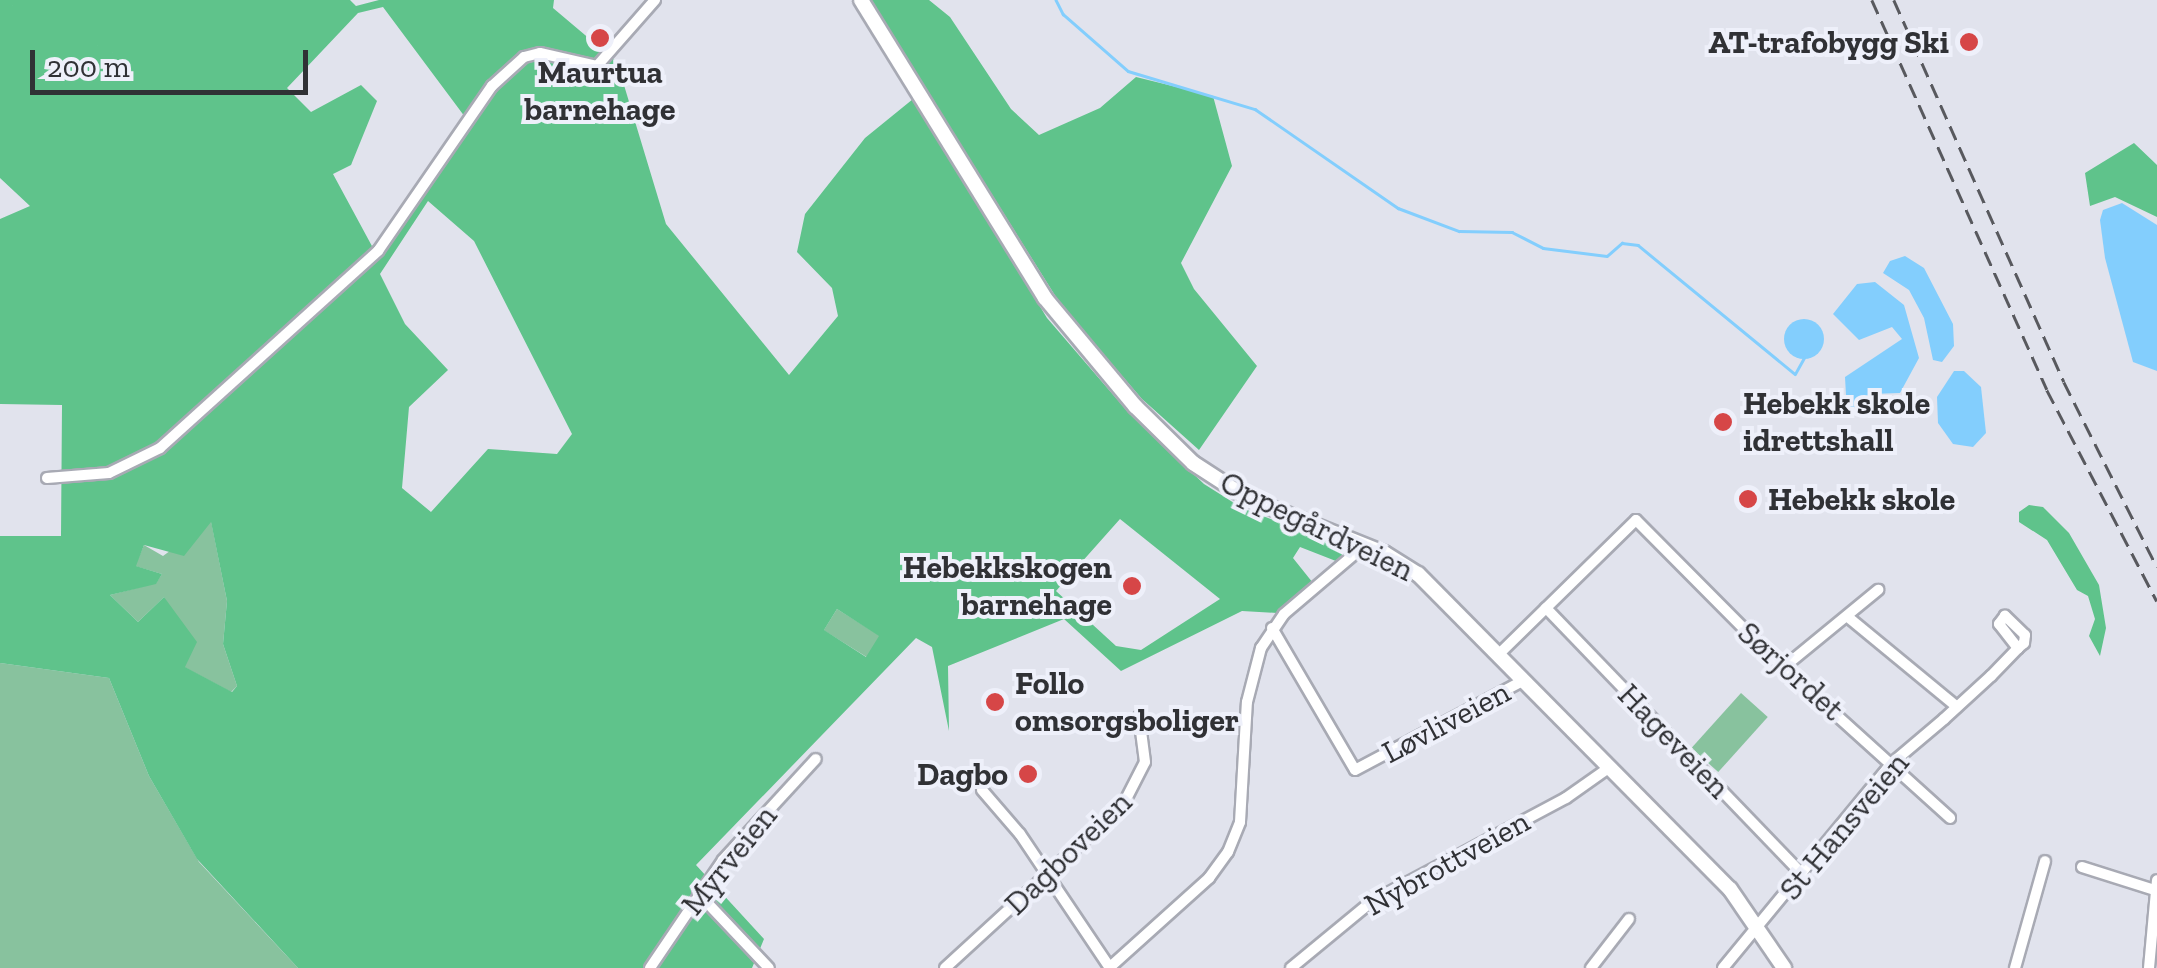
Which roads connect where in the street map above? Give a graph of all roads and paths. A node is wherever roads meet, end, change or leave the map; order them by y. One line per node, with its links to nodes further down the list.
1 (654, 0): 3 (street)
2 (861, 0): 4 (main road, Oppegårdveien)
3 (46, 478)
4 (1364, 546): 8 (street); 10 (main road, Oppegårdveien)
5 (1878, 590): 7 (street)
6 (1546, 608): 10 (street); 11 (street, Sørjordet); 22 (street, Hageveien)
7 (1848, 617): 11 (street); 13 (street)
8 (1272, 628): 12 (street, Løvliveien); 32 (street)
9 (2018, 648): 13 (street, St Hansveien)
10 (1498, 654): 12 (main road, Oppegårdveien)
11 (1784, 667): 16 (street, Sørjordet)
12 (1524, 680): 17 (main road, Oppegårdveien)
13 (1957, 707): 16 (street, St Hansveien)
14 (1139, 716): 23 (street, Dagboveien)
15 (816, 759): 25 (street, Myrveien)
16 (1892, 762): 19 (street, Sørjordet); 22 (street, St Hansveien)
17 (1610, 767): 27 (main road, Oppegårdveien); 33 (street, Nybrottveien)
18 (982, 790): 23 (street)
19 (1950, 818)
20 (2045, 861): 36 (street)
21 (2082, 867): 24 (street)
22 (1802, 874): 27 (street, St Hansveien)
23 (1050, 875): 31 (street, Dagboveien); 32 (street)
24 (2156, 885): 37 (street)
25 (698, 893): 29 (street, Myrveien); 30 (street)
26 (1629, 919): 28 (street)
27 (1759, 925): 34 (street, St Hansveien); 35 (main road, Oppegårdveien)
28 (1593, 967)
29 (650, 968)
30 (770, 968)
31 (945, 968)
32 (1110, 968)
33 (1291, 968)
34 (1723, 968)
35 (1784, 968)
36 (2015, 968)
37 (2149, 968)

